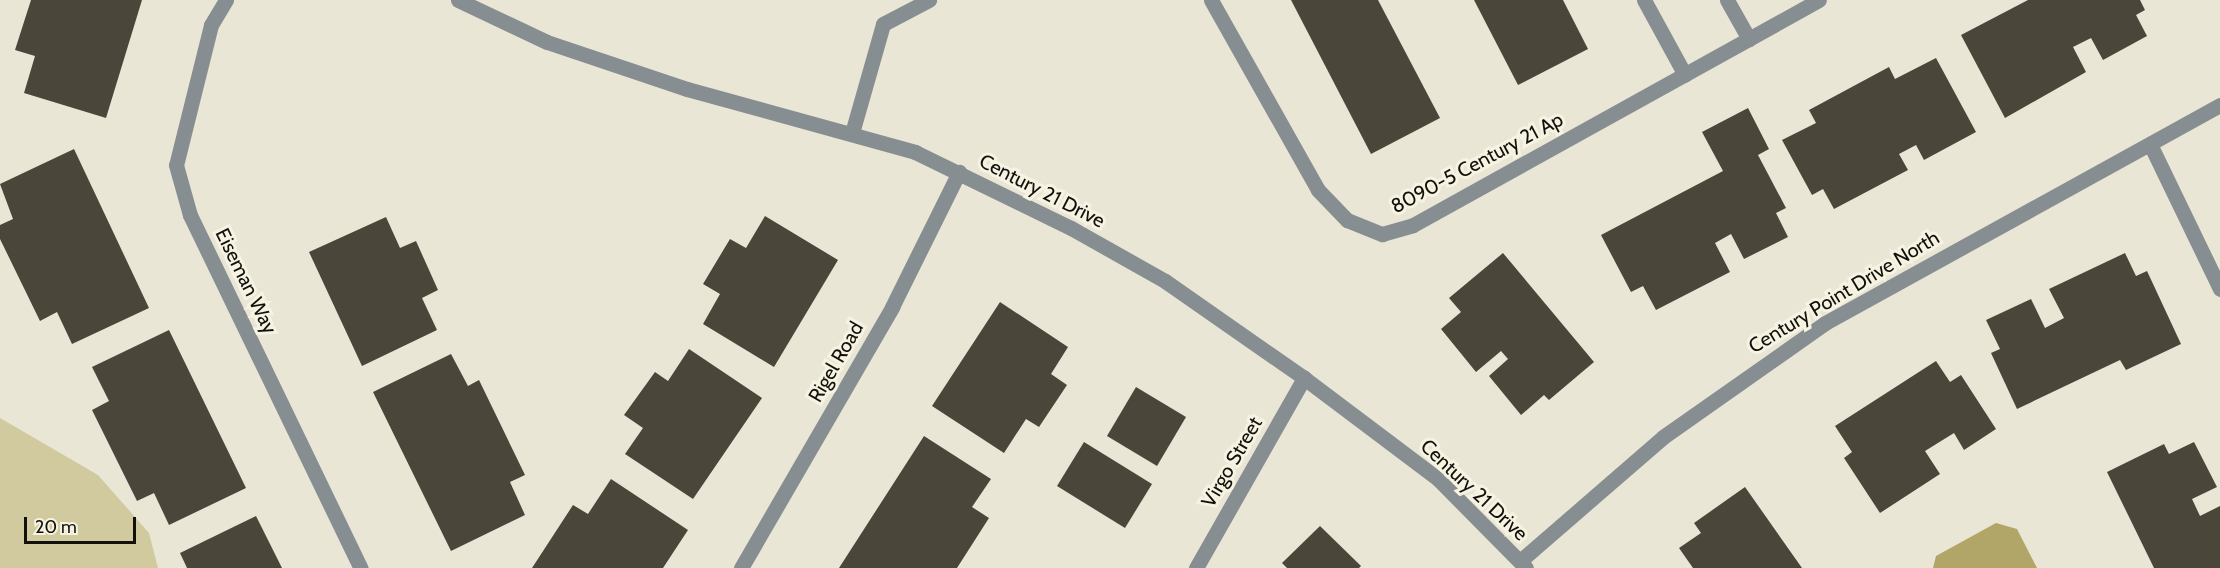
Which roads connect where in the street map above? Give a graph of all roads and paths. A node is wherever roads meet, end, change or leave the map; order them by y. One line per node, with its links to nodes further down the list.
1 (226, 0): 17 (street, Eiseman Way)
2 (458, 0): 11 (street, Century 21 Drive)
3 (929, 0): 11 (street)
4 (1211, 0): 9 (street, 8090-5 Century 21 Ap)
5 (1644, 0): 9 (street)
6 (1728, 0): 8 (street)
7 (1819, 0): 8 (street, 8090-5 Century 21 Ap)
8 (1749, 39): 9 (street, 8090-5 Century 21 Ap)
9 (1685, 75)
10 (2220, 105): 12 (street, Century Point Drive North)
11 (852, 133): 13 (street, Century 21 Drive)
12 (2150, 144): 14 (street); 16 (street, Century Point Drive North)
13 (959, 172): 15 (street, Century 21 Drive); 18 (street, Rigel Road)
14 (2220, 289)
15 (1304, 378): 16 (street, Century 21 Drive); 19 (street, Virgo Street)
16 (1523, 564)
17 (361, 568)
18 (741, 568)
19 (1196, 568)

